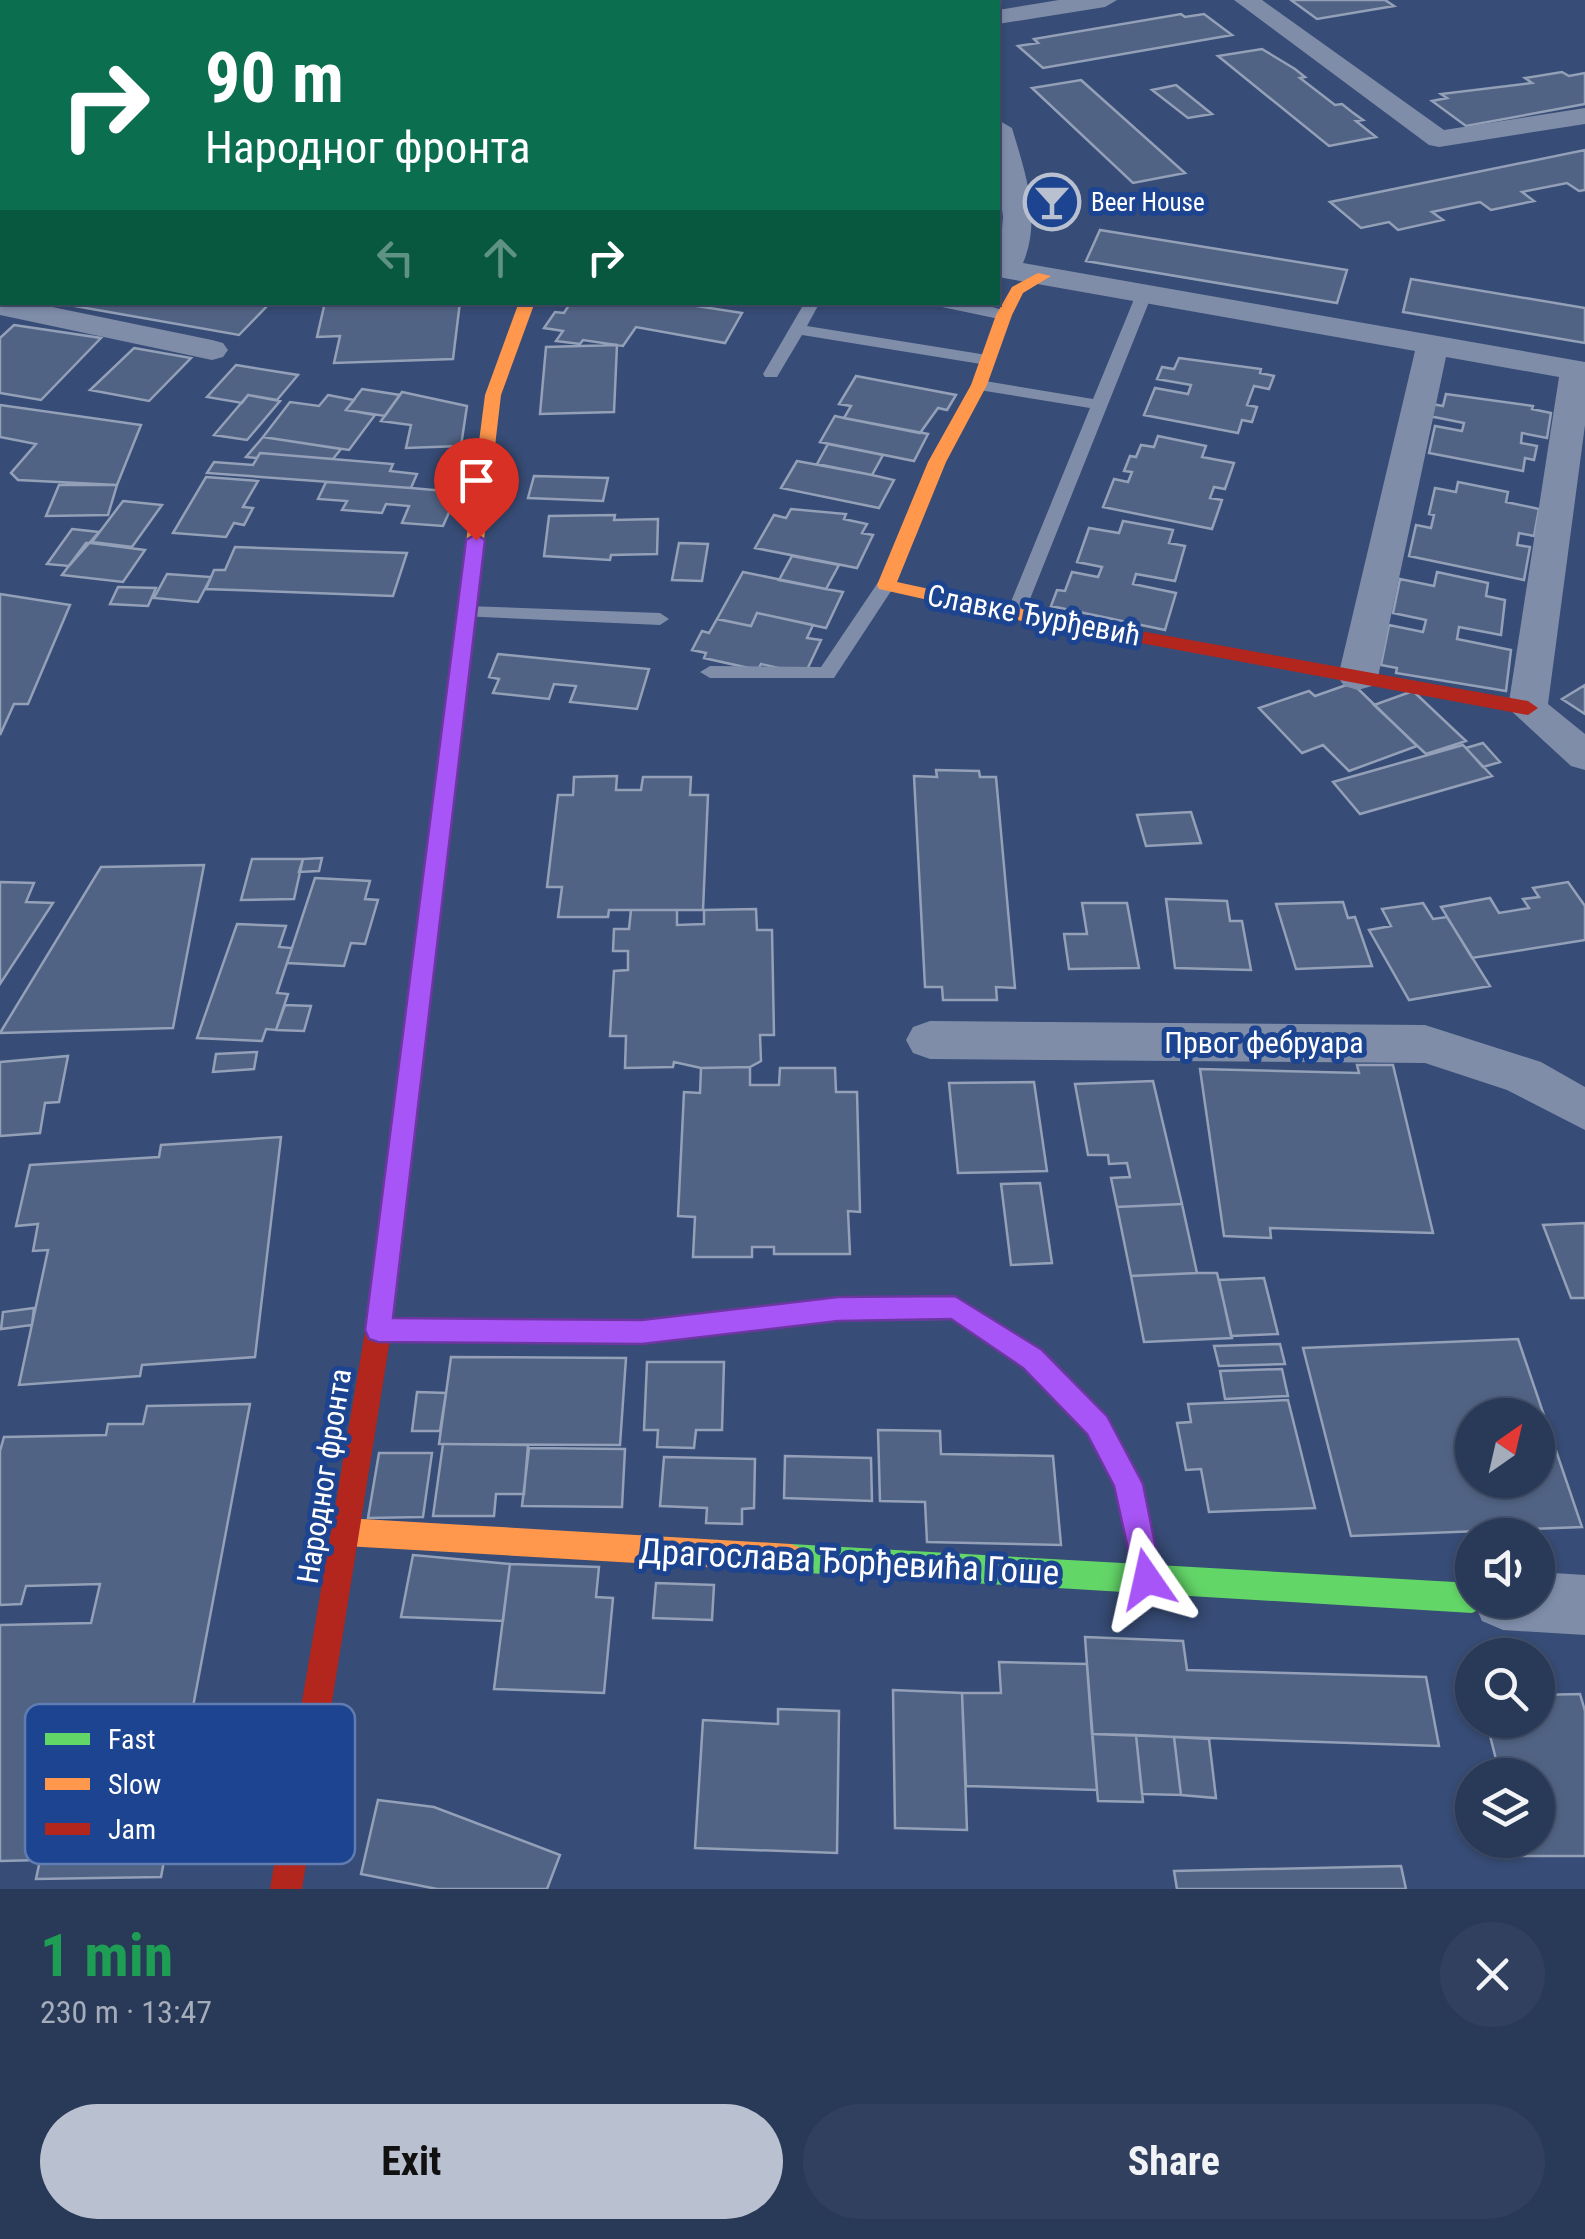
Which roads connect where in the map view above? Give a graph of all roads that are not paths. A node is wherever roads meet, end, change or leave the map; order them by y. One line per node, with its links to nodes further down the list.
1 (1104, 0): 3 (street)
2 (1246, 0): 4 (street)
3 (1000, 17)
4 (1585, 116)
5 (1000, 135): 6 (street)
6 (1001, 269): 7 (street)
7 (1043, 276): 8 (street); 13 (street, Славке Ђурђевић)
8 (1145, 292): 15 (street); 21 (lane)
9 (526, 305): 23 (street, Народног фронта)
10 (811, 305): 14 (lane)
11 (945, 305): 13 (lane)
12 (0, 306): 16 (street)
13 (1004, 314): 17 (street, Славке Ђурђевић)
14 (797, 329): 17 (lane); 19 (lane)
15 (1433, 344): 18 (street); 27 (street)
16 (212, 350)
17 (987, 360): 20 (street, Славке Ђурђевић)
18 (1581, 371): 28 (street)
19 (771, 374)
20 (979, 385): 21 (lane); 22 (street, Славке Ђурђевић)
21 (1099, 405): 24 (lane)
22 (886, 585): 24 (street, Славке Ђурђевић); 26 (lane)
23 (467, 612): 25 (lane); 32 (street, Народног фронта)
24 (1015, 614): 27 (street, Славке Ђурђевић)
25 (660, 619)
26 (710, 672)
27 (1358, 677): 28 (street, Славке Ђурђевић)
28 (1528, 708): 29 (street, Славке Ђурђевић)
29 (1585, 756)
30 (930, 1040): 31 (street, Првог фебруара)
31 (1585, 1110)
32 (378, 1330): 33 (street, Народног фронта); 34 (lane)
33 (346, 1532): 34 (street, Драгослава Ђорђевића Гоше); 38 (street, Народног фронта)
34 (1147, 1579): 35 (street, Драгослава Ђорђевића Гоше)
35 (1455, 1597)
36 (1555, 1603): 37 (street)
37 (1585, 1605)
38 (317, 1704)
39 (290, 1864): 40 (street, Народног фронта)
40 (286, 1889)

